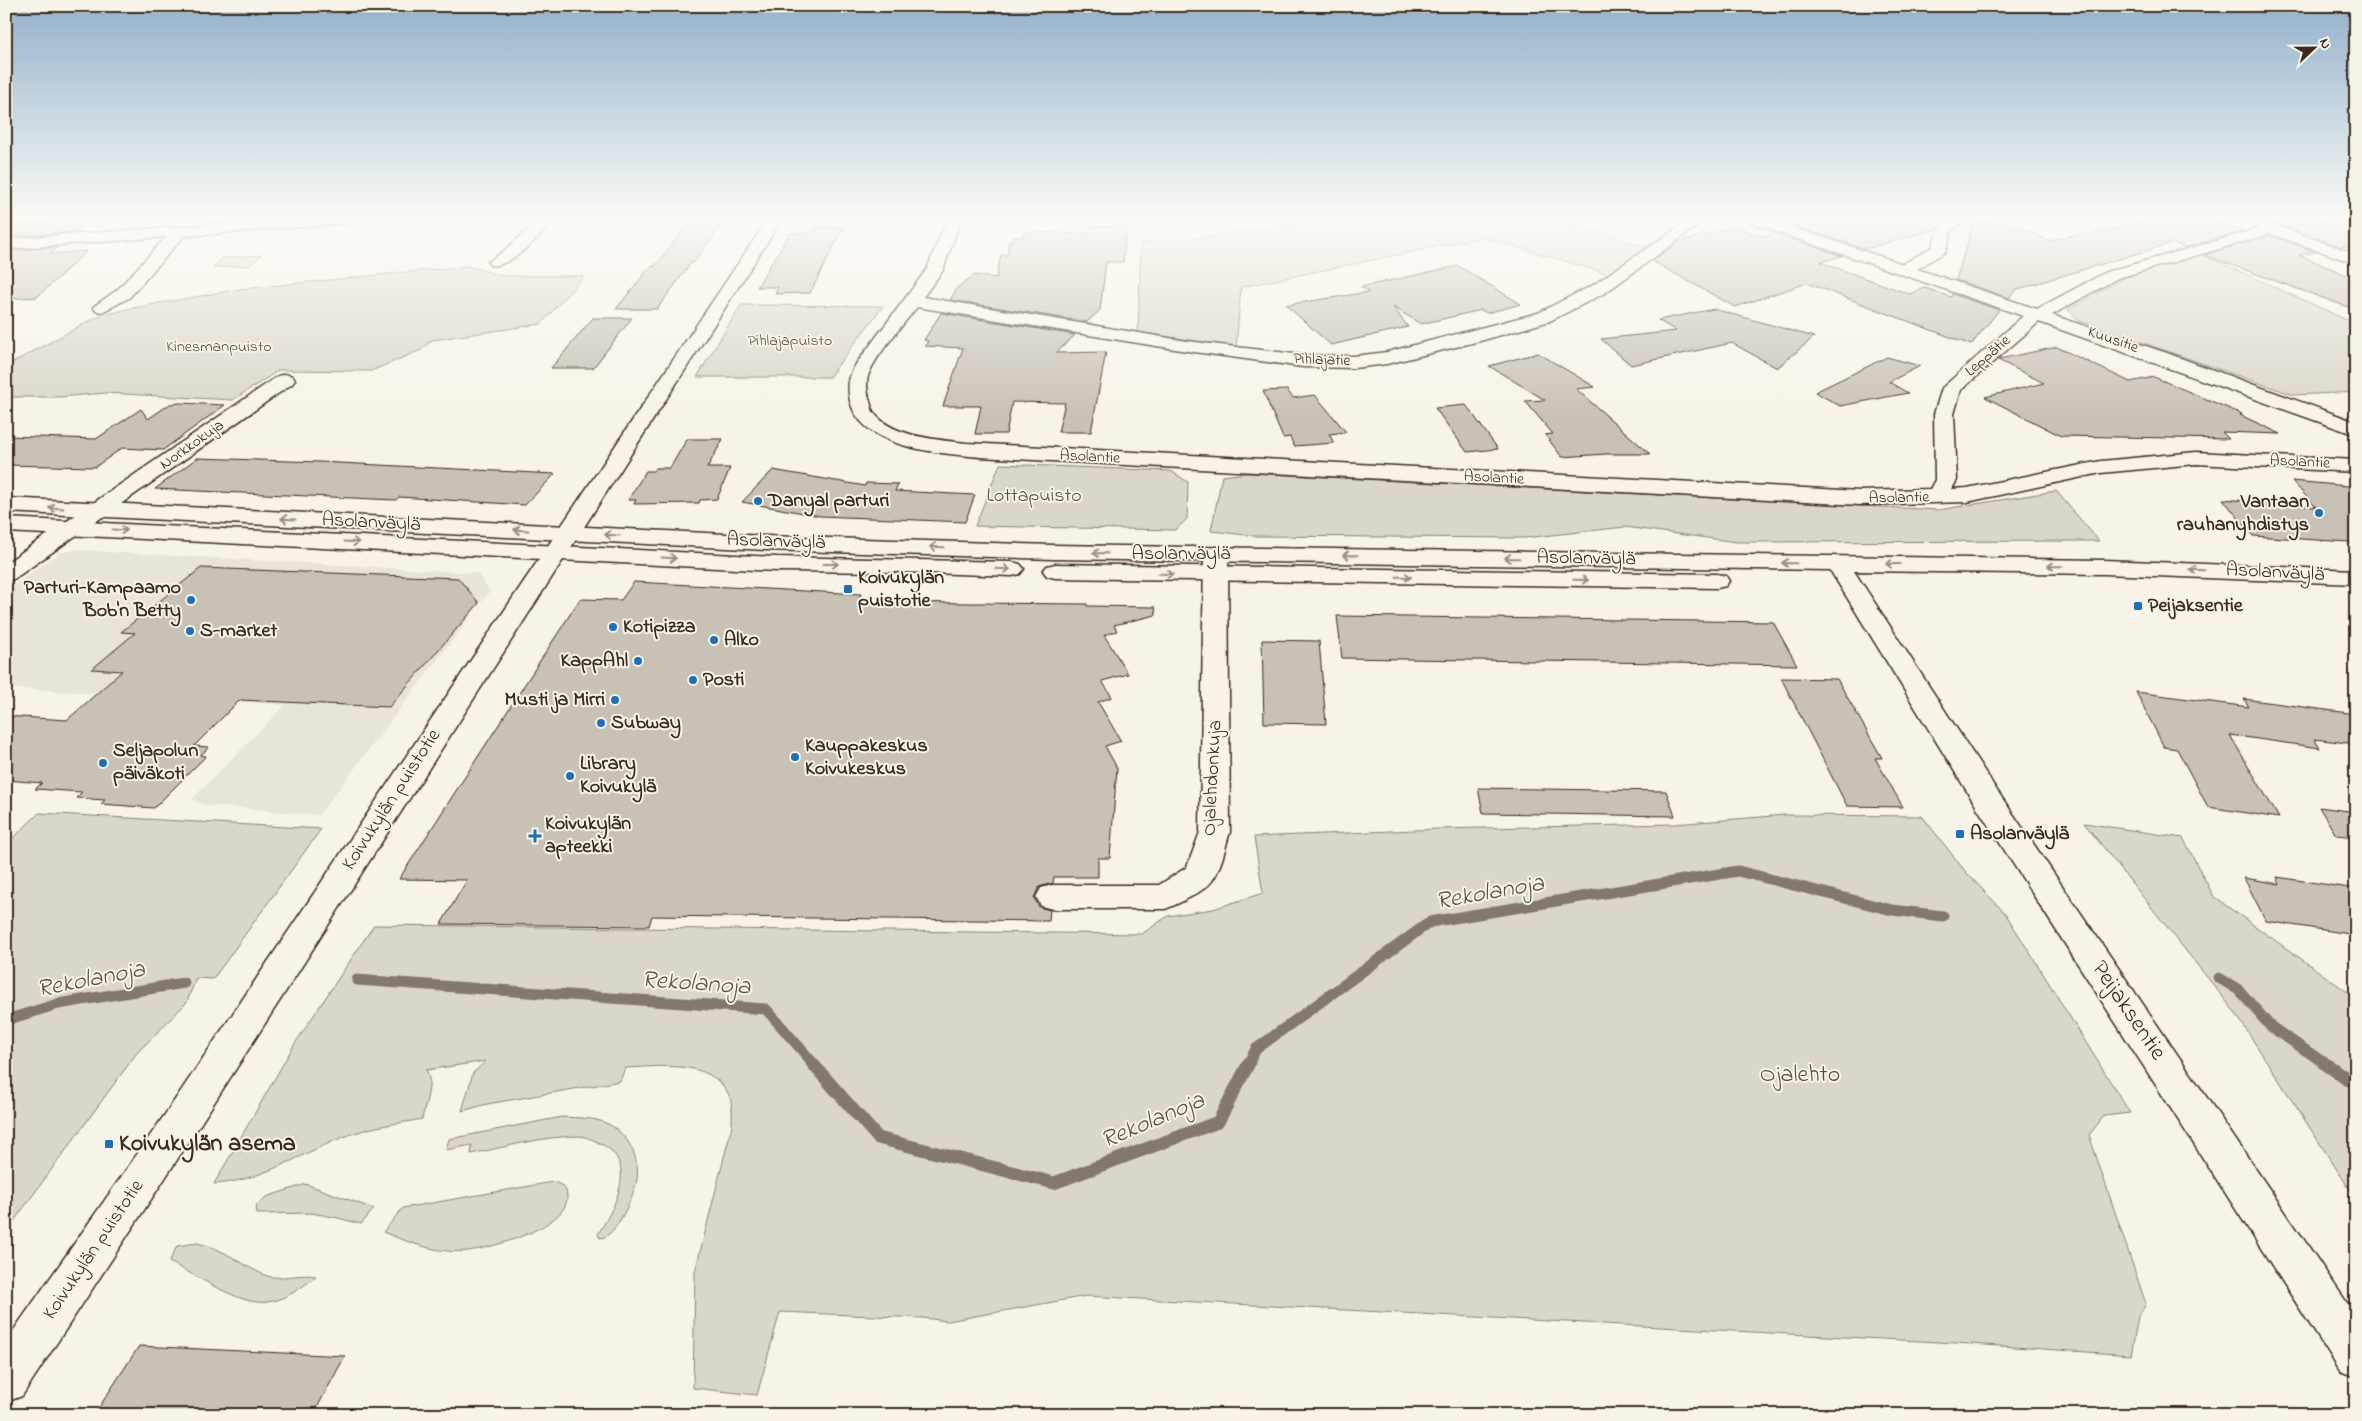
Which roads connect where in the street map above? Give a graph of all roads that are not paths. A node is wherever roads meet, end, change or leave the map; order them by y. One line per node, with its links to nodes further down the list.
1 (131, 285): 8 (street)
2 (731, 285): 18 (street, Koivukylän puistotie)
3 (925, 285): 7 (street, Asolantie)
4 (1604, 285): 7 (street, Pihlajatie)
5 (1950, 285): 9 (street, Kuusitie)
6 (2093, 285): 9 (street, Leppätie)
7 (914, 302): 13 (street, Asolantie)
8 (102, 307)
9 (2040, 315): 11 (street, Kuusitie); 13 (street, Leppätie)
10 (285, 380): 15 (street, Norkkokuja)
11 (2356, 430)
12 (2356, 466): 13 (street, Asolantie)
13 (1936, 497)
14 (6, 505): 15 (street, Asolanväylä, one-way to 14)
15 (99, 510): 17 (street, Norkkokuja); 18 (street, Asolanväylä, one-way to 15)
16 (6, 525): 17 (street, Asolanväylä)
17 (71, 528): 18 (street, Asolanväylä, one-way to 18); 21 (street, Norkkokuja)
18 (563, 542): 19 (street, Asolanväylä); 26 (street, Koivukylän puistotie)
19 (1215, 565): 20 (street, Asolanväylä); 24 (street, Ojalehdonkuja)
20 (1843, 573): 22 (street, Asolanväylä, one-way to 20); 23 (street, Asolanväylä); 25 (street, Peijaksentie)
21 (6, 574)
22 (2356, 577)
23 (2356, 594)
24 (1052, 897)
25 (2356, 1355)
26 (6, 1380)

